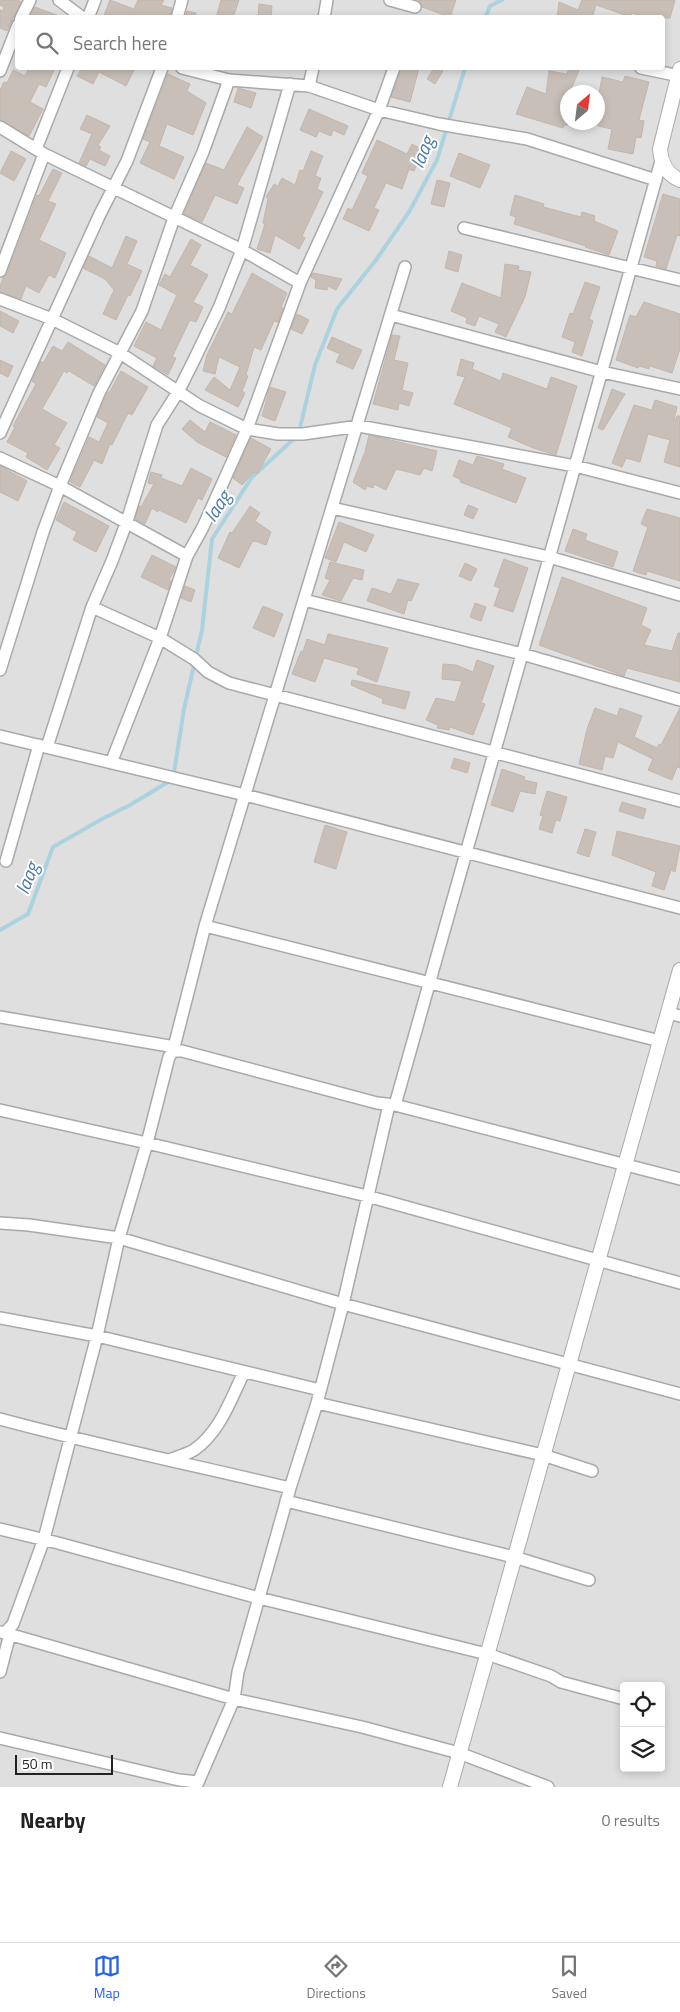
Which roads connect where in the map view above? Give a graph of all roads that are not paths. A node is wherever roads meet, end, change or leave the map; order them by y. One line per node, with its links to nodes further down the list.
1 (30, 0): 8 (street)
2 (59, 0): 9 (street)
3 (95, 0): 10 (street)
4 (182, 0): 11 (street)
5 (328, 0): 12 (street)
6 (390, 0): 7 (street)
7 (414, 8)
8 (22, 15)
9 (79, 15)
10 (89, 15)
11 (178, 15)
12 (325, 15)
13 (15, 32): 20 (street)
14 (67, 70): 27 (street)
15 (161, 70): 31 (street)
16 (190, 70): 22 (street)
17 (313, 70): 24 (street)
18 (393, 70): 25 (street)
19 (656, 70): 21 (street)
20 (0, 71)
21 (679, 73): 28 (street)
22 (229, 80): 23 (street); 32 (street)
23 (290, 84): 24 (street); 34 (street)
24 (309, 86): 25 (street)
25 (379, 110): 29 (street); 39 (street)
26 (0, 127): 27 (street)
27 (40, 152): 31 (street); 37 (street)
28 (661, 161): 29 (street); 30 (street)
29 (656, 180): 36 (street)
30 (680, 180)
31 (114, 187): 32 (street); 42 (street)
32 (174, 218): 34 (street); 43 (street)
33 (464, 228): 36 (street)
34 (242, 250): 39 (street); 46 (street)
35 (405, 267): 41 (street)
36 (631, 267): 38 (street); 44 (street)
37 (0, 271)
38 (680, 280)
39 (300, 283): 48 (street)
40 (0, 299): 42 (street)
41 (391, 315): 44 (street); 47 (street)
42 (52, 319): 43 (street); 49 (street)
43 (120, 353): 46 (street); 52 (street)
44 (602, 372): 45 (street); 51 (street)
45 (680, 389)
46 (178, 392): 48 (street); 55 (street)
47 (358, 426): 48 (street); 51 (street); 54 (street)
48 (247, 429): 56 (street)
49 (0, 434)
50 (0, 458): 52 (street)
51 (575, 466): 53 (street); 57 (street)
52 (60, 486): 55 (street); 63 (street)
53 (680, 493)
54 (332, 508): 57 (street); 59 (street)
55 (127, 521): 56 (street); 60 (street)
56 (187, 556): 61 (street)
57 (549, 557): 58 (street); 62 (street)
58 (680, 595)
59 (304, 600): 62 (street); 64 (street)
60 (92, 607): 61 (street); 67 (street)
61 (160, 638): 64 (street); 69 (street)
62 (522, 654): 65 (street); 68 (street)
63 (0, 670)
64 (275, 695): 68 (street); 70 (street)
65 (680, 700)
66 (0, 736): 67 (street)
67 (43, 746): 69 (street); 73 (street)
68 (494, 752): 71 (street); 72 (street)
69 (111, 763): 70 (street)
70 (245, 795): 72 (street); 75 (street)
71 (680, 801)
72 (466, 852): 74 (street); 77 (street)
73 (6, 861)
74 (680, 908)
75 (205, 926): 77 (street); 81 (street)
76 (680, 970): 78 (street)
77 (429, 983): 80 (street); 82 (street)
78 (674, 1014): 80 (street)
79 (0, 1017): 81 (street)
80 (660, 1041): 85 (street)
81 (174, 1049): 82 (street); 84 (street)
82 (392, 1105): 85 (street); 87 (street)
83 (0, 1110): 84 (street)
84 (147, 1143): 87 (street); 89 (street)
85 (625, 1164): 86 (street); 90 (street)
86 (680, 1179)
87 (367, 1196): 90 (street); 92 (street)
88 (0, 1224): 89 (street)
89 (119, 1238): 92 (street); 94 (street)
90 (598, 1261): 91 (street); 95 (street)
91 (680, 1283)
92 (343, 1304): 95 (street); 97 (street)
93 (0, 1318): 94 (street)
94 (97, 1336): 96 (street); 101 (street)
95 (569, 1364): 98 (street); 102 (street)
96 (244, 1372): 97 (street); 103 (street)
97 (320, 1390): 99 (street)
98 (680, 1394)
99 (317, 1403): 102 (street); 105 (street)
100 (0, 1419): 101 (street)
101 (70, 1438): 103 (street); 108 (street)
102 (543, 1455): 104 (street); 109 (street)
103 (169, 1460): 105 (street)
104 (592, 1471)
105 (290, 1488): 106 (street)
106 (286, 1502): 109 (street); 111 (street)
107 (0, 1529): 108 (street)
108 (44, 1539): 111 (street); 112 (street)
109 (514, 1557): 110 (street); 113 (street)
110 (589, 1580)
111 (259, 1598): 113 (street); 116 (street)
112 (5, 1633): 114 (street); 116 (street)
113 (487, 1654): 115 (street); 118 (street)
114 (0, 1672)
115 (620, 1697)
116 (234, 1700): 118 (street); 119 (street)
117 (0, 1738): 119 (street)
118 (459, 1753): 120 (street); 121 (street)
119 (197, 1785)
120 (450, 1787)
121 (548, 1787)

